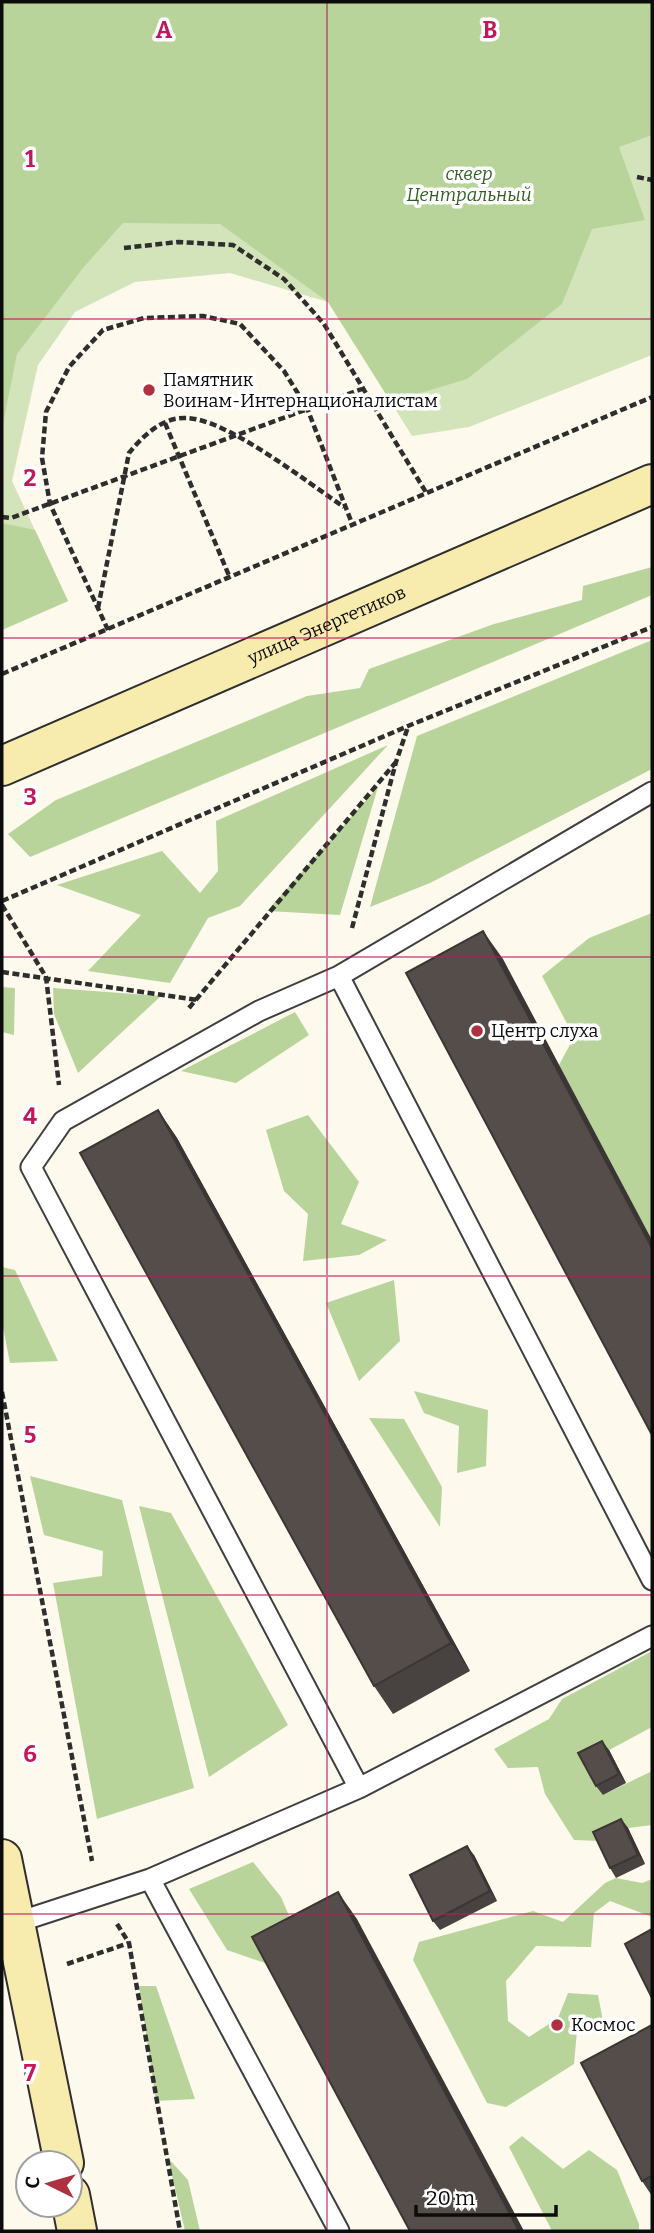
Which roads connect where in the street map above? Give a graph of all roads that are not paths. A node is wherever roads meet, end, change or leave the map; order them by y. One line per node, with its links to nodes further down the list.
1 (652, 484): 2 (main road, улица Энергетиков)
2 (2, 766)
3 (652, 792): 4 (lane)
4 (339, 976): 5 (lane); 7 (lane)
5 (652, 1580)
6 (652, 1636): 7 (lane)
7 (359, 1788): 9 (lane)
8 (2, 1859): 10 (main road)
9 (150, 1879): 10 (lane); 12 (lane)
10 (15, 1923): 11 (main road)
11 (61, 2149)
12 (339, 2231)

